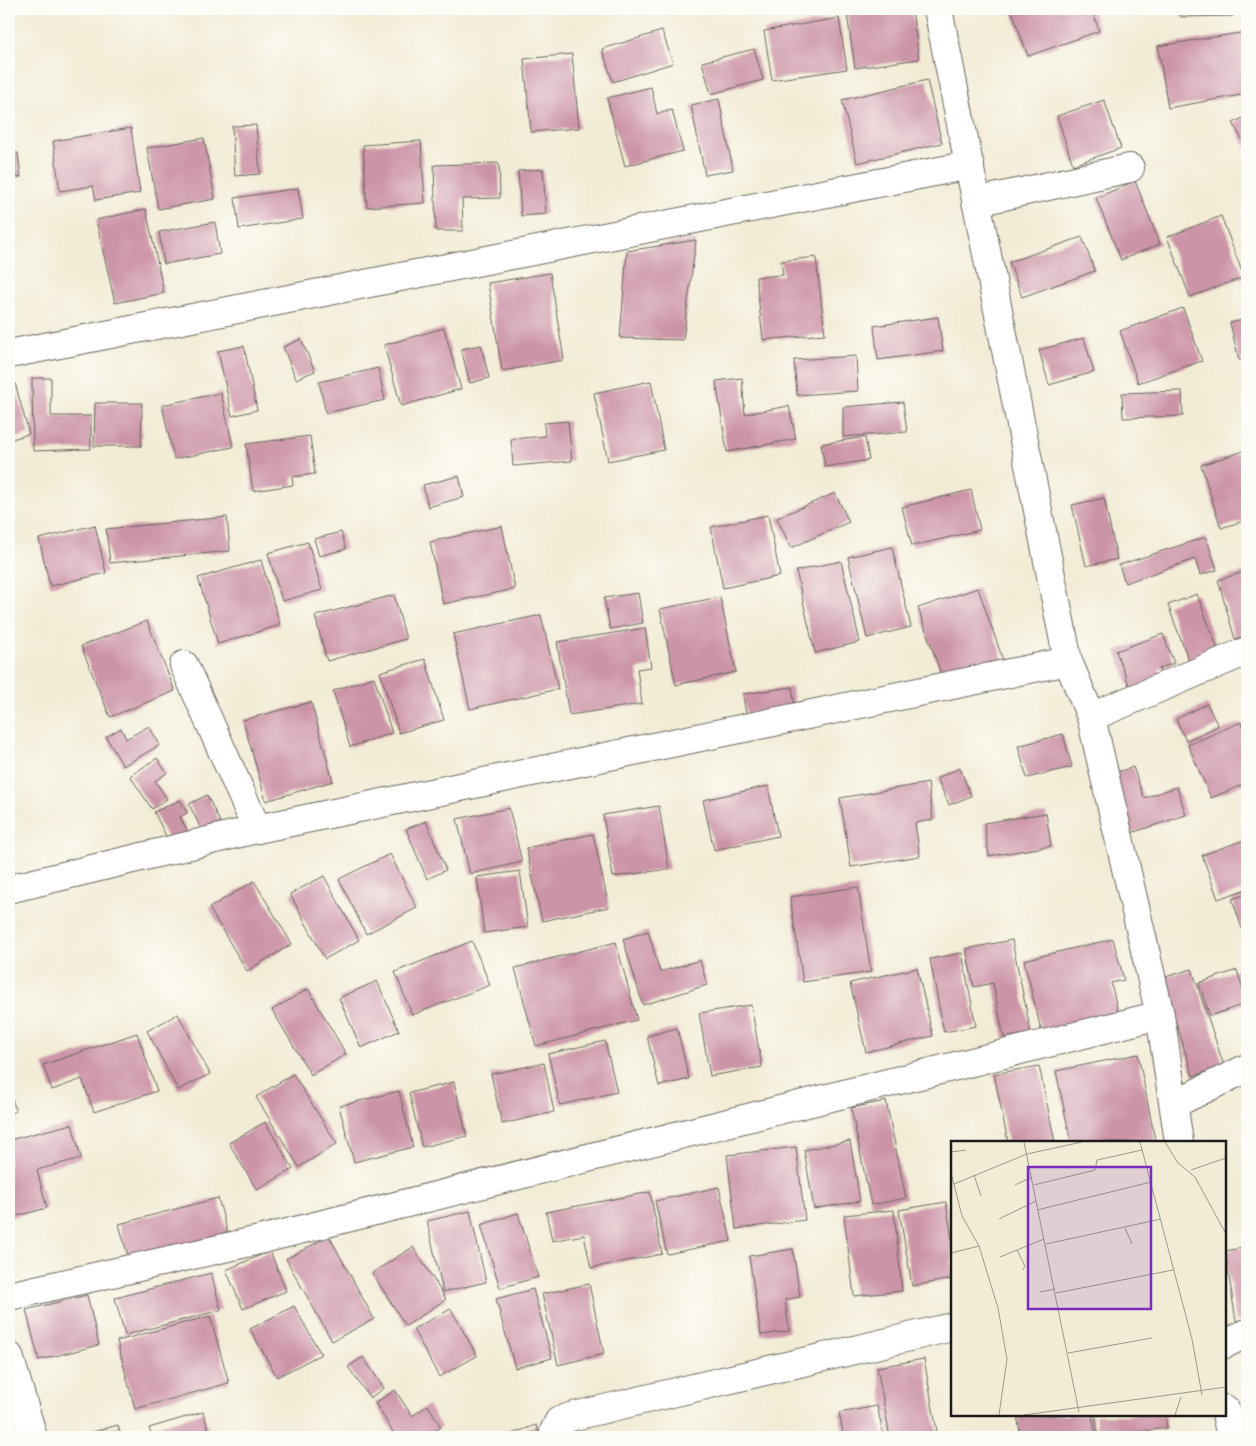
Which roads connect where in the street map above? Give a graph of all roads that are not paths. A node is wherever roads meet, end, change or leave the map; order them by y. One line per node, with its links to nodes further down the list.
1 (938, 9): 2 (street)
2 (970, 165): 4 (street); 5 (street)
3 (1130, 168): 4 (street)
4 (976, 202): 7 (street)
5 (9, 354)
6 (1247, 651): 9 (street)
7 (1068, 661): 9 (street); 10 (street)
8 (184, 665): 10 (street)
9 (1091, 717): 12 (street)
10 (257, 830): 11 (street)
11 (9, 889)
12 (1160, 1014): 14 (street); 16 (street)
13 (1247, 1068): 14 (street)
14 (1174, 1104): 15 (street)
15 (1179, 1141)
16 (9, 1296)
17 (951, 1327): 23 (street)
18 (1247, 1333): 19 (street)
19 (1226, 1344)
20 (9, 1356): 22 (street)
21 (1226, 1414): 24 (street)
22 (33, 1437)
23 (556, 1437)
24 (1231, 1437)

